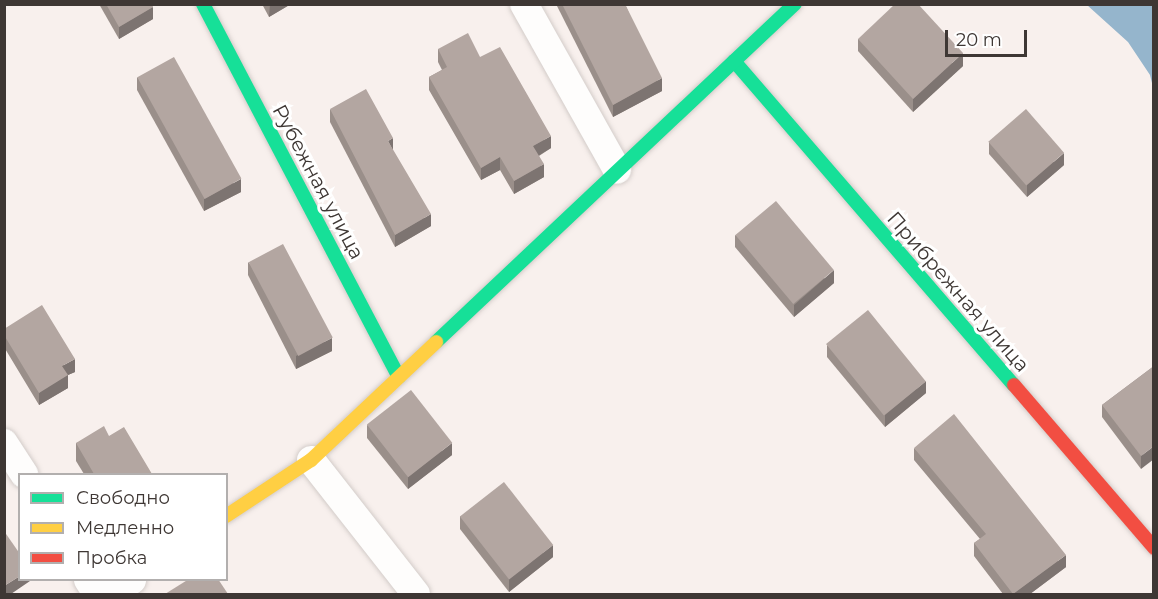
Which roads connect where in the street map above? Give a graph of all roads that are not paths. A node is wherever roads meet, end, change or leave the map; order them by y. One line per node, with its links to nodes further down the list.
1 (203, 4): 6 (street, Рубежная улица)
2 (524, 4): 5 (street)
3 (795, 4): 4 (street)
4 (734, 61): 5 (street); 11 (street, Прибрежная улица)
5 (617, 170): 6 (street)
6 (399, 377): 8 (street)
7 (4, 443): 9 (street)
8 (311, 460): 10 (street); 16 (street)
9 (23, 473)
10 (228, 515)
11 (1154, 548)
12 (89, 581): 14 (street)
13 (129, 581): 15 (street)
14 (97, 594)
15 (110, 594)
16 (416, 594)

